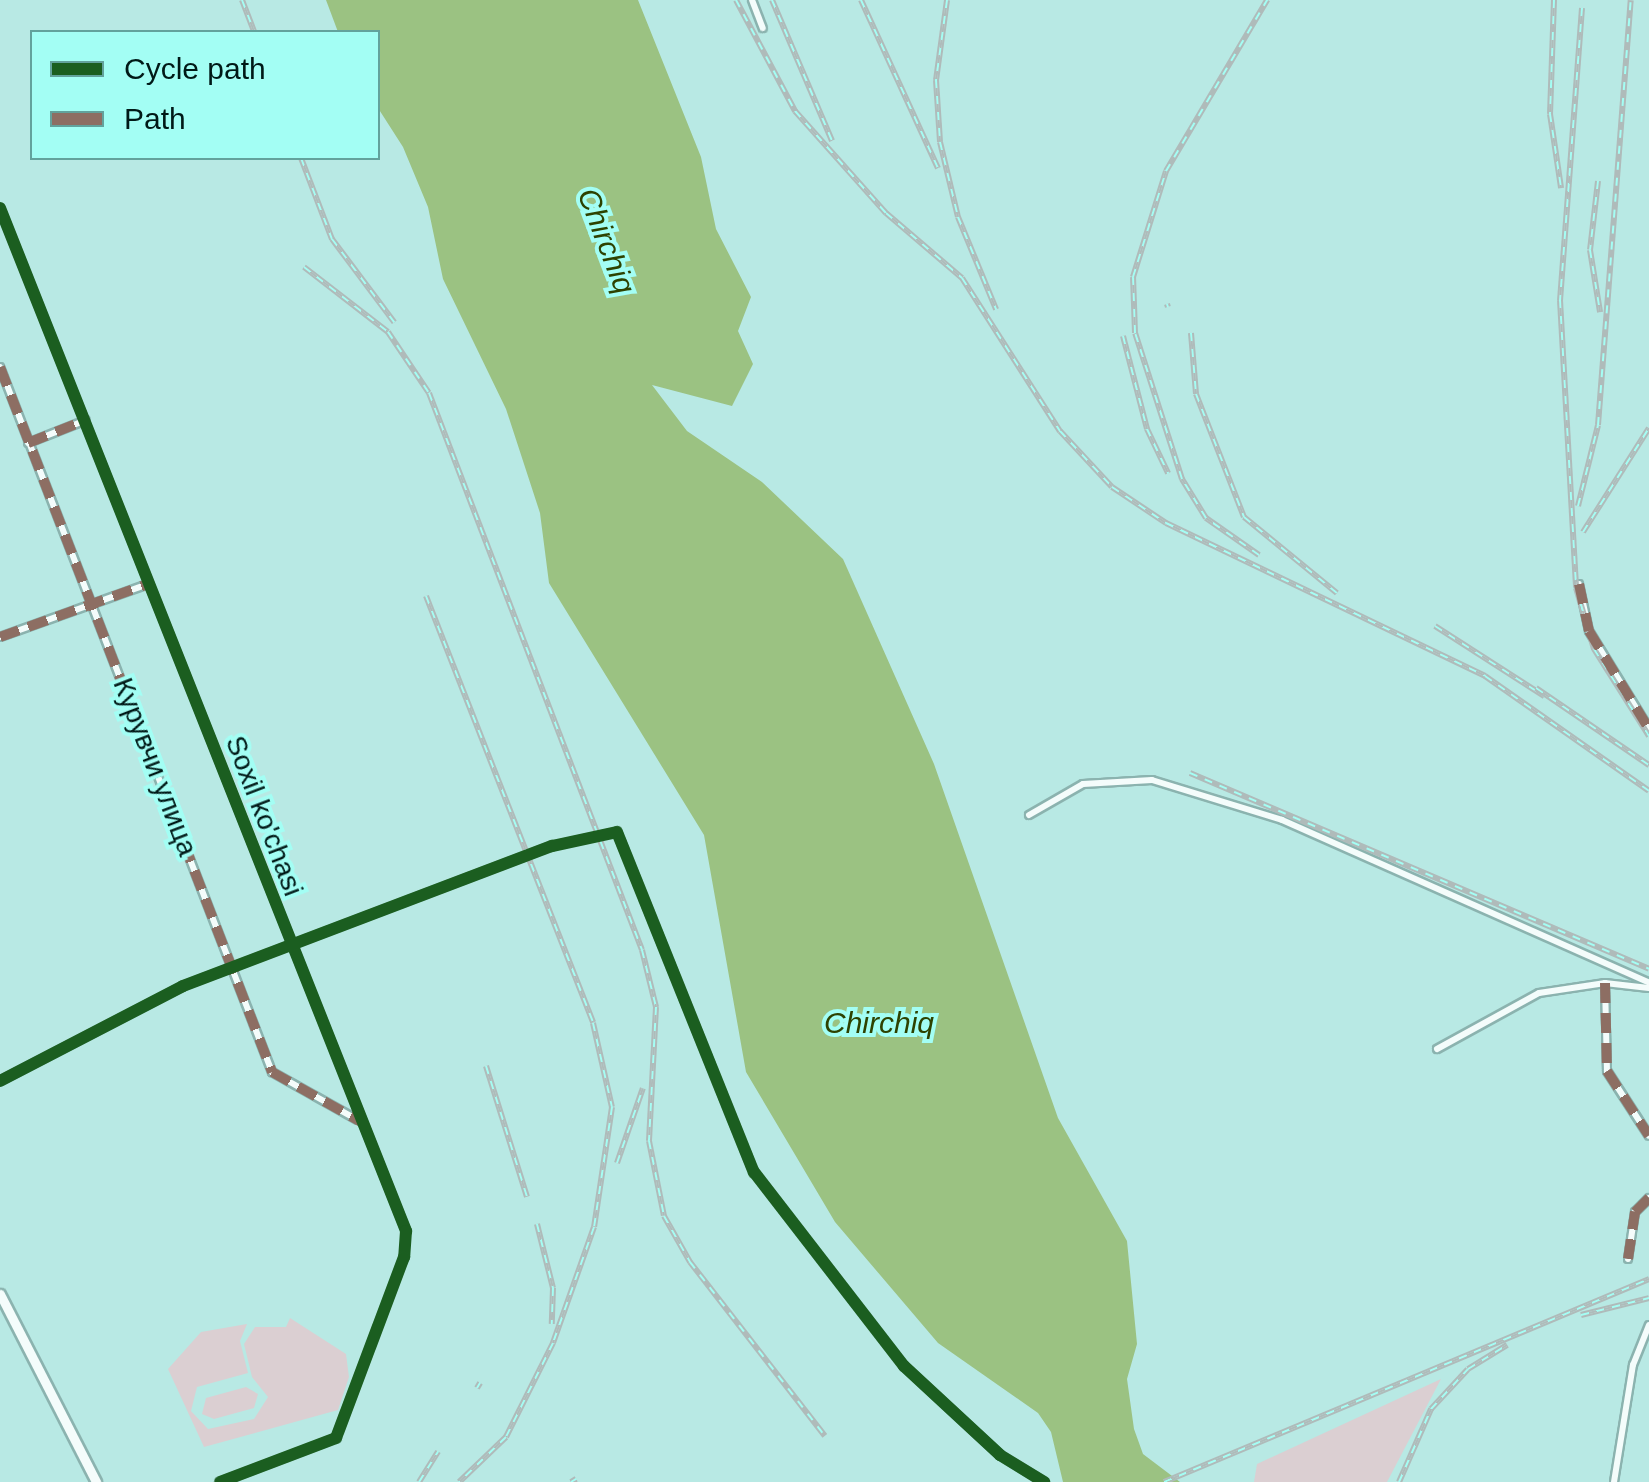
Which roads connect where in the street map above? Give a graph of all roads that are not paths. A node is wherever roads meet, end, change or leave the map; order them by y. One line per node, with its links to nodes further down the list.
1 (752, 0): 2 (street)
2 (763, 28)
3 (0, 208): 5 (street, Soxil ko'chasi)
4 (0, 367): 6 (street, Курувчи улица)
5 (86, 420): 6 (street); 7 (street, Soxil ko'chasi)
6 (28, 443): 9 (street, Курувчи улица)
7 (148, 584): 9 (street); 13 (street, Soxil ko'chasi)
8 (1578, 584): 11 (street)
9 (93, 606): 10 (street); 14 (street, Курувчи улица)
10 (0, 637)
11 (1649, 729)
12 (1028, 815): 16 (street)
13 (288, 946): 14 (street); 19 (street, Soxil ko'chasi); 27 (street)
14 (233, 969): 18 (street); 19 (street, Курувчи улица)
15 (1605, 983): 16 (street); 17 (street); 20 (street)
16 (1649, 986)
17 (1438, 1049)
18 (0, 1082)
19 (360, 1122): 26 (street, Soxil ko'chasi)
20 (1649, 1136)
21 (1649, 1198): 22 (street)
22 (1628, 1259)
23 (0, 1294): 25 (street)
24 (1648, 1326): 28 (street)
25 (96, 1482)
26 (220, 1482)
27 (1044, 1482)
28 (1614, 1482)

